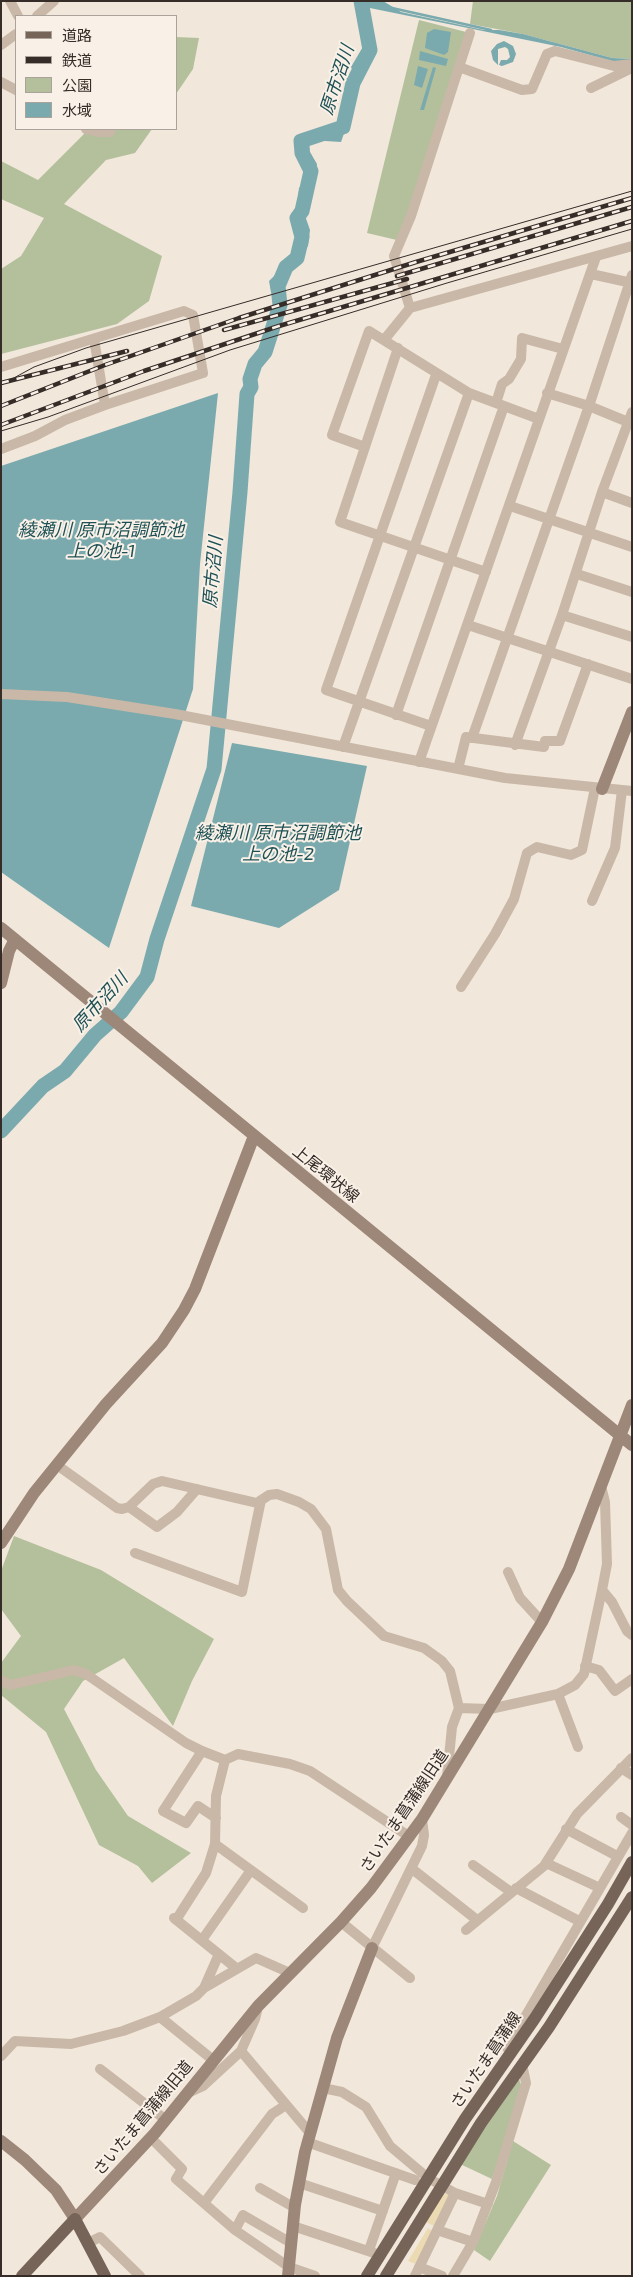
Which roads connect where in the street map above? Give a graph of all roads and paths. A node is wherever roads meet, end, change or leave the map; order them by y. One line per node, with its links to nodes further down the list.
1 (10, 1): 3 (street)
2 (54, 1): 4 (street)
3 (17, 15)
4 (38, 15)
5 (470, 33): 9 (street)
6 (15, 35): 7 (street)
7 (1, 45)
8 (632, 66): 9 (street); 11 (street)
9 (460, 67): 19 (street)
10 (1, 82): 12 (street)
11 (591, 88)
12 (15, 89)
13 (91, 130): 14 (street)
14 (110, 132)
15 (632, 246): 16 (street)
16 (596, 257): 17 (street); 19 (street)
17 (591, 274): 18 (street); 23 (street)
18 (631, 280): 30 (street)
19 (410, 308): 21 (street)
20 (94, 339): 24 (street); 28 (street); 28 (street)
21 (384, 340): 22 (street); 34 (street)
22 (398, 348): 25 (street); 34 (street)
23 (563, 349): 27 (street); 29 (street)
24 (1, 367)
25 (436, 375): 26 (street); 41 (street)
26 (468, 393): 29 (street); 43 (street)
27 (547, 394): 30 (street); 32 (street)
28 (105, 405): 35 (street)
29 (500, 405): 32 (street); 44 (street)
30 (589, 406): 33 (street); 39 (street)
31 (632, 412): 33 (street)
32 (539, 419): 38 (street)
33 (628, 422): 36 (street)
34 (365, 447): 41 (street)
35 (1, 450)
36 (602, 492): 37 (street); 40 (street)
37 (632, 503)
38 (510, 506): 39 (street); 45 (street)
39 (550, 518): 40 (street); 50 (street)
40 (590, 532): 42 (street); 46 (street)
41 (379, 535): 43 (street); 56 (street)
42 (632, 547)
43 (415, 548): 44 (street); 56 (street)
44 (450, 560): 45 (street); 58 (street)
45 (486, 572): 49 (street)
46 (576, 574): 47 (street); 48 (street)
47 (632, 592)
48 (562, 615): 51 (street); 52 (street)
49 (468, 624): 50 (street); 59 (street)
50 (508, 637): 52 (street); 61 (street)
51 (632, 638)
52 (549, 652): 53 (street); 62 (street)
53 (588, 664): 54 (street); 62 (street)
54 (632, 679)
55 (1, 694): 63 (street)
56 (360, 703): 58 (street); 63 (street)
57 (632, 712): 60 (street)
58 (396, 715): 59 (street)
59 (430, 726): 64 (street)
60 (629, 726): 66 (street)
61 (472, 738): 62 (street); 65 (street)
62 (515, 745)
63 (343, 747): 64 (street)
64 (419, 762): 65 (street)
65 (458, 769): 66 (street)
66 (599, 788): 67 (street); 72 (street)
67 (627, 791): 68 (street)
68 (592, 901)
69 (1, 928): 70 (street, 上尾環状線)
70 (15, 939): 71 (street); 73 (street, 上尾環状線)
71 (1, 983)
72 (461, 987)
73 (254, 1136): 75 (street, 上尾環状線); 77 (street)
74 (632, 1405): 75 (street, さいたま菖蒲線旧道)
75 (620, 1436): 76 (street, 上尾環状線); 78 (street, さいたま菖蒲線旧道)
76 (632, 1445)
77 (57, 1465): 81 (street); 82 (street)
78 (601, 1486): 85 (street); 86 (street, さいたま菖蒲線旧道)
79 (197, 1489): 80 (street); 81 (street); 81 (street)
80 (261, 1500): 83 (street); 92 (street)
81 (130, 1507)
82 (1, 1543)
83 (135, 1553)
84 (508, 1572): 86 (street)
85 (602, 1590): 87 (street); 88 (street)
86 (542, 1622): 93 (street, さいたま菖蒲線旧道)
87 (632, 1635)
88 (585, 1666): 89 (street); 91 (street)
89 (632, 1679)
90 (1, 1680): 95 (street)
91 (558, 1694): 93 (street); 94 (street)
92 (459, 1708): 93 (street); 100 (street)
93 (490, 1709): 100 (street, さいたま菖蒲線旧道)
94 (578, 1747)
95 (202, 1751): 97 (street); 102 (street)
96 (632, 1758): 98 (street)
97 (225, 1760): 102 (street); 107 (street)
98 (621, 1768): 99 (street); 105 (street)
99 (632, 1775)
100 (447, 1778): 103 (street, さいたま菖蒲線旧道)
101 (621, 1817): 104 (street)
102 (216, 1818): 108 (street)
103 (422, 1819): 107 (street, さいたま菖蒲線旧道); 113 (street)
104 (632, 1825)
105 (566, 1828): 109 (street); 111 (street)
106 (632, 1833): 109 (street)
107 (410, 1837): 121 (street, さいたま菖蒲線旧道)
108 (215, 1844): 114 (street); 123 (street)
109 (617, 1856): 115 (street)
110 (632, 1862): 140 (main road, さいたま菖蒲線)
111 (546, 1863): 115 (street); 116 (street)
112 (473, 1865): 116 (street)
113 (411, 1868): 119 (street); 124 (street)
114 (251, 1870): 118 (street); 123 (street)
115 (600, 1888): 120 (street)
116 (513, 1890): 119 (street); 120 (street)
117 (632, 1898): 135 (main road, さいたま菖蒲線)
118 (303, 1908)
119 (477, 1920): 122 (street)
120 (579, 1921): 140 (street)
121 (342, 1922): 124 (street); 127 (street, さいたま菖蒲線旧道)
122 (466, 1930)
123 (202, 1940): 125 (street)
124 (372, 1948): 128 (street); 137 (street)
125 (219, 1954): 126 (street); 129 (street)
126 (236, 1968): 127 (street); 129 (street)
127 (290, 1973): 130 (street, さいたま菖蒲線旧道)
128 (410, 1978)
129 (204, 1988): 131 (street)
130 (258, 2006): 132 (street); 134 (street, さいたま菖蒲線旧道)
131 (160, 2017): 133 (street); 134 (street)
132 (241, 2052): 138 (street); 139 (street)
133 (1, 2056)
134 (213, 2060): 138 (street, さいたま菖蒲線旧道)
135 (522, 2064): 149 (main road, さいたま菖蒲線); 153 (street)
136 (100, 2069): 141 (street)
137 (323, 2088): 142 (street); 146 (street)
138 (188, 2093): 141 (street, さいたま菖蒲線旧道)
139 (286, 2105): 142 (street); 152 (street)
140 (474, 2105): 146 (main road, さいたま菖蒲線)
141 (166, 2120): 143 (street, さいたま菖蒲線旧道)
142 (309, 2137): 145 (street); 148 (street)
143 (151, 2138): 152 (street); 156 (street, さいたま菖蒲線旧道)
144 (1, 2141): 156 (street)
145 (396, 2173): 147 (street); 155 (street)
146 (428, 2178): 149 (street); 163 (main road, さいたま菖蒲線)
147 (415, 2180)
148 (299, 2182): 154 (street); 155 (street)
149 (441, 2186): 151 (street); 171 (main road, さいたま菖蒲線)
150 (260, 2188): 154 (street)
151 (455, 2193): 153 (street); 159 (street)
152 (204, 2203): 158 (street)
153 (488, 2204): 160 (street)
154 (295, 2208): 157 (street)
155 (383, 2212): 163 (street)
156 (75, 2219): 161 (main road); 166 (main road)
157 (293, 2226): 162 (street); 163 (street)
158 (235, 2230): 162 (street); 164 (street)
159 (437, 2230): 160 (street); 165 (street)
160 (473, 2242): 173 (street)
161 (88, 2244): 167 (main road); 168 (street)
162 (291, 2244): 164 (street)
163 (374, 2253): 170 (main road, さいたま菖蒲線)
164 (289, 2272): 169 (street)
165 (417, 2272): 172 (street)
166 (22, 2276)
167 (105, 2276)
168 (140, 2276)
169 (315, 2276)
170 (367, 2276)
171 (386, 2276)
172 (442, 2276)
173 (453, 2276)

